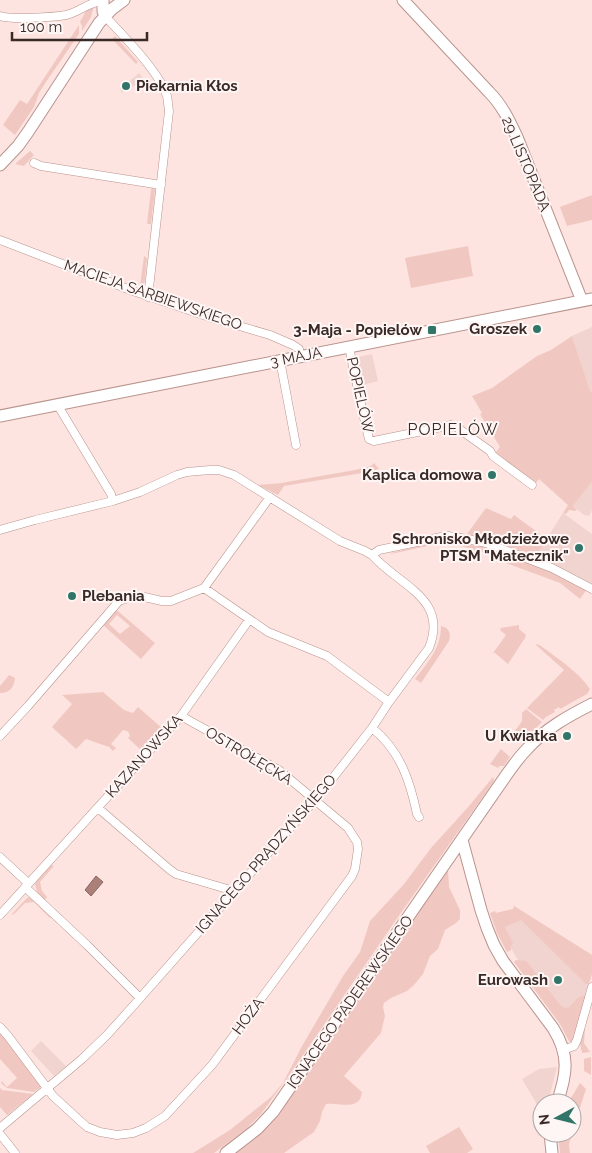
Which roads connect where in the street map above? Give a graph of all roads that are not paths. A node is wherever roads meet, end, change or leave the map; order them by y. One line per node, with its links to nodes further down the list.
1 (103, 0): 4 (street); 5 (street)
2 (124, 0): 5 (street)
3 (403, 0): 11 (street, 29 LISTOPADA)
4 (0, 16)
5 (105, 16): 7 (street); 8 (street)
6 (34, 162): 8 (street)
7 (0, 165)
8 (161, 184): 10 (street)
9 (0, 240): 10 (street, MACIEJA SARBIEWSKIEGO)
10 (148, 296): 13 (street, MACIEJA SARBIEWSKIEGO)
11 (587, 300): 12 (street, 3 MAJA)
12 (349, 347): 13 (street, 3 MAJA); 18 (street, POPIELÓW)
13 (300, 356): 14 (street, 3 MAJA)
14 (280, 360): 15 (street, 3 MAJA); 17 (street)
15 (57, 404): 16 (street, 3 MAJA); 20 (street)
16 (0, 416)
17 (296, 444)
18 (532, 485)
19 (270, 497): 20 (street, IGNACEGO PRĄDZYŃSKIEGO); 22 (street, IGNACEGO PRĄDZYŃSKIEGO); 23 (street)
20 (113, 501): 21 (street, IGNACEGO PRĄDZYŃSKIEGO)
21 (0, 530)
22 (372, 555): 24 (street); 26 (street, IGNACEGO PRĄDZYŃSKIEGO)
23 (204, 588): 25 (street); 30 (street)
24 (592, 589)
25 (249, 620): 26 (street); 28 (street, KAZANOWSKA)
26 (389, 702): 29 (street, IGNACEGO PRĄDZYŃSKIEGO)
27 (592, 704): 34 (street, IGNACEGO PADEREWSKIEGO)
28 (181, 716): 31 (street, OSTROŁĘCKA); 32 (street, KAZANOWSKA)
29 (372, 728): 31 (street, IGNACEGO PRĄDZYŃSKIEGO); 33 (street)
30 (0, 736)
31 (315, 799): 37 (street, IGNACEGO PRĄDZYŃSKIEGO); 43 (street, HOŻA)
32 (98, 808): 36 (street, KAZANOWSKA); 37 (street)
33 (419, 816)
34 (462, 840): 42 (street); 48 (street, IGNACEGO PADEREWSKIEGO)
35 (0, 857): 36 (street)
36 (27, 885): 38 (street, KAZANOWSKA); 40 (street)
37 (234, 891): 40 (street, IGNACEGO PRĄDZYŃSKIEGO)
38 (0, 915)
39 (592, 988): 42 (street)
40 (140, 998): 43 (street, IGNACEGO PRĄDZYŃSKIEGO)
41 (0, 1027): 43 (street, HOŻA)
42 (563, 1050): 44 (street)
43 (48, 1088): 45 (street, IGNACEGO PRĄDZYŃSKIEGO)
44 (560, 1093)
45 (0, 1128)
46 (0, 1134): 47 (street)
47 (15, 1153)
48 (226, 1153)

